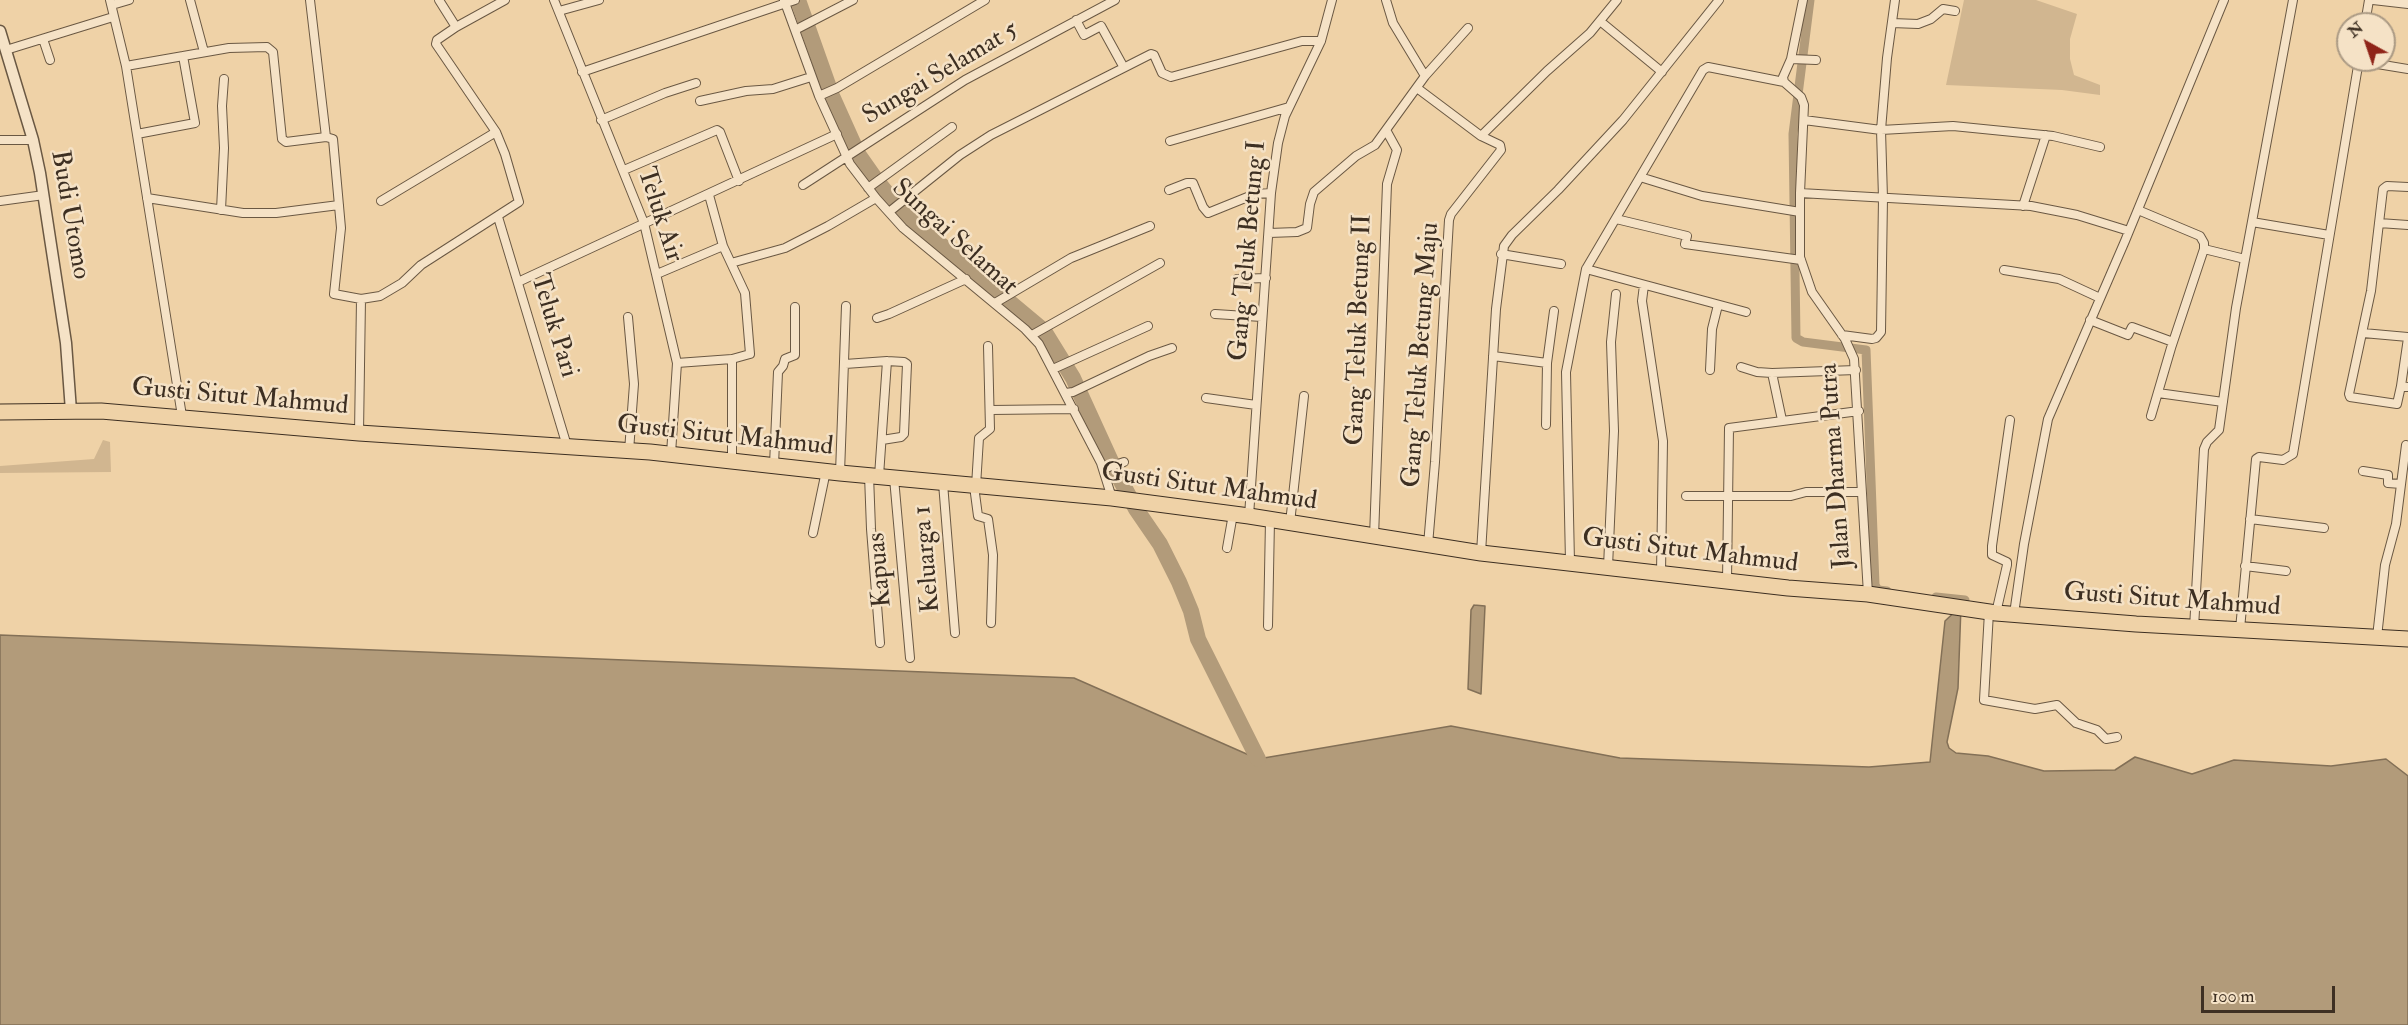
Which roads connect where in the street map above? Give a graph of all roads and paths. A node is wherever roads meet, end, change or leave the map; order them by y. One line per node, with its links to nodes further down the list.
1 (129, 0): 21 (street)
2 (190, 0): 35 (street)
3 (310, 0): 65 (street)
4 (439, 0): 29 (street)
5 (506, 0): 29 (street)
6 (555, 0): 23 (street, Teluk Air)
7 (599, 0): 23 (street)
8 (853, 0): 31 (street)
9 (985, 0): 52 (street)
10 (1114, 0): 26 (street, Sungai Selamat 5)
11 (1332, 0): 34 (street, Gang Teluk Betung I)
12 (1387, 0): 46 (street)
13 (1617, 0): 27 (street)
14 (1719, 0): 44 (street)
15 (1803, 0): 38 (street)
16 (1896, 0): 28 (street)
17 (2224, 0): 91 (street)
18 (2293, 0): 95 (street)
19 (2371, 0): 22 (street)
20 (789, 1): 31 (street, Sungai Selamat); 43 (street)
21 (111, 3): 25 (street)
22 (2408, 4)
23 (559, 11): 43 (street, Teluk Air)
24 (1955, 11): 28 (street)
25 (113, 17): 33 (street); 41 (street)
26 (1076, 20): 42 (street); 70 (street, Sungai Selamat 5)
27 (1600, 21): 44 (street); 64 (street)
28 (1892, 23): 59 (street)
29 (456, 27): 60 (street)
30 (1468, 28): 46 (street)
31 (795, 30): 47 (street, Sungai Selamat)
32 (0, 31): 36 (street, Budi Utomo)
33 (43, 39): 36 (street); 39 (street)
34 (1321, 40): 42 (street); 54 (street, Gang Teluk Betung I)
35 (204, 52): 37 (street); 65 (street)
36 (4, 56): 67 (street, Budi Utomo)
37 (183, 56): 41 (street); 61 (street)
38 (1798, 59): 40 (street); 49 (street)
39 (50, 60)
40 (1816, 60)
41 (126, 66): 61 (street)
42 (1123, 66): 90 (street)
43 (582, 72): 55 (street, Teluk Air)
44 (1662, 72): 105 (street)
45 (2357, 72): 102 (street)
46 (1425, 76): 51 (street)
47 (812, 77): 52 (street, Sungai Selamat); 53 (street)
48 (224, 79): 89 (street)
49 (1784, 82): 56 (street, Jalan Dharma Putra); 72 (street)
50 (696, 83): 55 (street)
51 (1417, 88): 58 (street); 64 (street)
52 (822, 95): 62 (street, Sungai Selamat)
53 (700, 101)
54 (1289, 107): 68 (street); 78 (street, Gang Teluk Betung I)
55 (602, 120): 71 (street, Teluk Air)
56 (1804, 120): 59 (street); 79 (street, Jalan Dharma Putra)
57 (952, 127): 75 (street)
58 (1386, 130): 101 (street); 193 (street, Gang Teluk Betung II)
59 (1881, 130): 63 (street); 84 (street)
60 (496, 132): 86 (street); 93 (street)
61 (137, 134): 82 (street)
62 (837, 134): 70 (street, Sungai Selamat); 73 (street)
63 (2046, 135): 69 (street); 88 (street)
64 (1481, 136): 194 (street, Gang Teluk Betung Maju)
65 (326, 137): 87 (street)
66 (0, 140): 67 (street)
67 (33, 140): 80 (street, Budi Utomo)
68 (1170, 141)
69 (2100, 147)
70 (850, 154): 74 (street, Sungai Selamat 5); 75 (street, Sungai Selamat)
71 (624, 170): 73 (street); 96 (street, Teluk Air)
72 (1640, 177): 92 (street); 94 (street)
73 (739, 181): 81 (street)
74 (803, 185)
75 (871, 186): 83 (street, Sungai Selamat)
76 (2408, 187): 97 (street)
77 (1169, 190): 78 (street)
78 (1271, 193): 101 (street, Gang Teluk Betung I)
79 (1800, 193): 84 (street); 92 (street, Jalan Dharma Putra)
80 (44, 195): 85 (street); 161 (street, Budi Utomo)
81 (709, 195): 96 (street); 103 (street)
82 (147, 198): 89 (street); 164 (street)
83 (876, 198): 90 (street, Sungai Selamat); 108 (street)
84 (1882, 198): 88 (street); 136 (street)
85 (0, 201)
86 (381, 201)
87 (339, 206): 89 (street); 121 (street)
88 (2023, 206): 100 (street)
89 (221, 210)
90 (891, 210): 114 (street, Sungai Selamat)
91 (2138, 210): 100 (street); 104 (street)
92 (1800, 212): 107 (street, Jalan Dharma Putra)
93 (498, 217): 117 (street, Teluk Pari); 121 (street)
94 (1616, 219): 107 (street); 111 (street)
95 (2252, 222): 102 (street); 106 (street)
96 (644, 223): 113 (street, Teluk Air); 117 (street)
97 (2379, 223): 98 (street); 134 (street)
98 (2408, 225)
99 (1150, 226): 122 (street)
100 (2129, 231): 120 (street)
101 (1269, 233): 116 (street, Gang Teluk Betung I)
102 (2329, 235): 188 (street)
103 (723, 246): 108 (street); 113 (street)
104 (2205, 249): 106 (street); 138 (street)
105 (1501, 254): 110 (street); 141 (street)
106 (2245, 259): 157 (street)
107 (1799, 260): 136 (street, Jalan Dharma Putra)
108 (730, 263): 142 (street)
109 (1160, 264): 135 (street)
110 (1561, 264)
111 (1586, 269): 118 (street); 197 (street)
112 (2004, 270): 120 (street)
113 (657, 274): 144 (street, Teluk Air)
114 (966, 279): 122 (street, Sungai Selamat); 131 (street)
115 (1237, 279): 116 (street)
116 (1266, 279): 130 (street, Gang Teluk Betung I)
117 (518, 282): 172 (street, Teluk Pari)
118 (1644, 285): 123 (street); 201 (street)
119 (1616, 294): 199 (street)
120 (2100, 298): 132 (street)
121 (362, 299): 169 (street)
122 (998, 302): 135 (street, Sungai Selamat)
123 (1718, 305): 127 (street); 149 (street)
124 (846, 306): 146 (street)
125 (795, 307): 176 (street)
126 (1554, 311): 145 (street)
127 (1746, 312)
128 (1215, 314): 130 (street)
129 (628, 317): 173 (street)
130 (1262, 317): 158 (street, Gang Teluk Betung I)
131 (877, 318)
132 (2090, 320): 138 (street); 205 (street)
133 (1148, 326): 148 (street)
134 (2363, 333): 137 (street); 152 (street)
135 (1035, 334): 148 (street, Sungai Selamat)
136 (1843, 337): 150 (street, Jalan Dharma Putra)
137 (2408, 337): 152 (street)
138 (2173, 342): 154 (street)
139 (988, 346): 160 (street)
140 (1172, 348): 153 (street)
141 (1493, 357): 145 (street); 196 (street)
142 (732, 359): 144 (street); 175 (street)
143 (887, 361): 146 (street); 170 (street); 170 (street)
144 (677, 363): 174 (street, Teluk Air)
145 (1547, 363): 168 (street)
146 (845, 364): 178 (street)
147 (1741, 367): 151 (street)
148 (1056, 368): 153 (street, Sungai Selamat)
149 (1710, 370)
150 (1856, 370): 151 (street); 162 (street, Jalan Dharma Putra)
151 (1772, 373): 166 (street)
152 (2405, 387)
153 (1069, 393): 159 (street, Sungai Selamat)
154 (2158, 393): 157 (street); 165 (street)
155 (1304, 396): 190 (street)
156 (1206, 398): 158 (street)
157 (2223, 402): 208 (street)
158 (1256, 405): 187 (street, Gang Teluk Betung I)
159 (1074, 409): 160 (street); 186 (street, Sungai Selamat)
160 (991, 410): 182 (street)
161 (71, 411): 163 (highway, Gusti Situt Mahmud); 164 (highway, Gusti Situt Mahmud)
162 (1859, 411): 166 (street); 183 (street, Jalan Dharma Putra)
163 (0, 412)
164 (182, 416): 169 (highway, Gusti Situt Mahmud)
165 (2151, 416)
166 (1782, 420): 185 (street)
167 (2010, 420): 204 (street)
168 (1546, 425)
169 (359, 433): 172 (highway, Gusti Situt Mahmud)
170 (882, 440): 179 (street)
171 (2406, 445): 181 (street)
172 (567, 446): 173 (highway, Gusti Situt Mahmud)
173 (629, 451): 174 (highway, Gusti Situt Mahmud)
174 (671, 454): 175 (highway, Gusti Situt Mahmud)
175 (732, 461): 176 (highway, Gusti Situt Mahmud)
176 (774, 465): 178 (highway, Gusti Situt Mahmud)
177 (2363, 471): 181 (street)
178 (833, 472): 179 (highway, Gusti Situt Mahmud); 192 (street)
179 (881, 476): 180 (highway, Gusti Situt Mahmud); 213 (street); 214 (street, Kapuas)
180 (943, 483): 182 (highway, Gusti Situt Mahmud); 210 (street, Keluarga 1)
181 (2401, 484): 211 (street)
182 (975, 486): 186 (highway, Gusti Situt Mahmud); 206 (street)
183 (1861, 492): 185 (street); 203 (street, Jalan Dharma Putra)
184 (1686, 496): 185 (street)
185 (1729, 498): 202 (street)
186 (1115, 499): 187 (highway, Gusti Situt Mahmud)
187 (1241, 515): 189 (highway, Gusti Situt Mahmud); 195 (street, Gang Teluk Betung I)
188 (2250, 519): 191 (street); 198 (street)
189 (1270, 520): 190 (highway, Gusti Situt Mahmud); 207 (street)
190 (1290, 523): 193 (highway, Gusti Situt Mahmud)
191 (2324, 528)
192 (813, 533)
193 (1374, 537): 194 (highway, Gusti Situt Mahmud)
194 (1428, 545): 196 (highway, Gusti Situt Mahmud)
195 (1227, 548)
196 (1481, 553): 197 (highway, Gusti Situt Mahmud)
197 (1570, 562): 199 (highway, Gusti Situt Mahmud)
198 (2245, 566): 200 (street); 209 (street)
199 (1608, 567): 201 (highway, Gusti Situt Mahmud)
200 (2286, 571)
201 (1661, 573): 202 (highway, Gusti Situt Mahmud)
202 (1727, 581): 203 (highway, Gusti Situt Mahmud)
203 (1868, 594): 204 (highway, Gusti Situt Mahmud)
204 (1988, 612): 205 (highway, Gusti Situt Mahmud); 215 (street)
205 (2014, 614): 208 (highway, Gusti Situt Mahmud)
206 (991, 623)
207 (1268, 626)
208 (2194, 628): 209 (highway, Gusti Situt Mahmud)
209 (2240, 629): 211 (highway, Gusti Situt Mahmud)
210 (955, 633)
211 (2377, 638): 212 (highway, Gusti Situt Mahmud)
212 (2408, 639)
213 (880, 643)
214 (910, 658)
215 (2117, 736)

